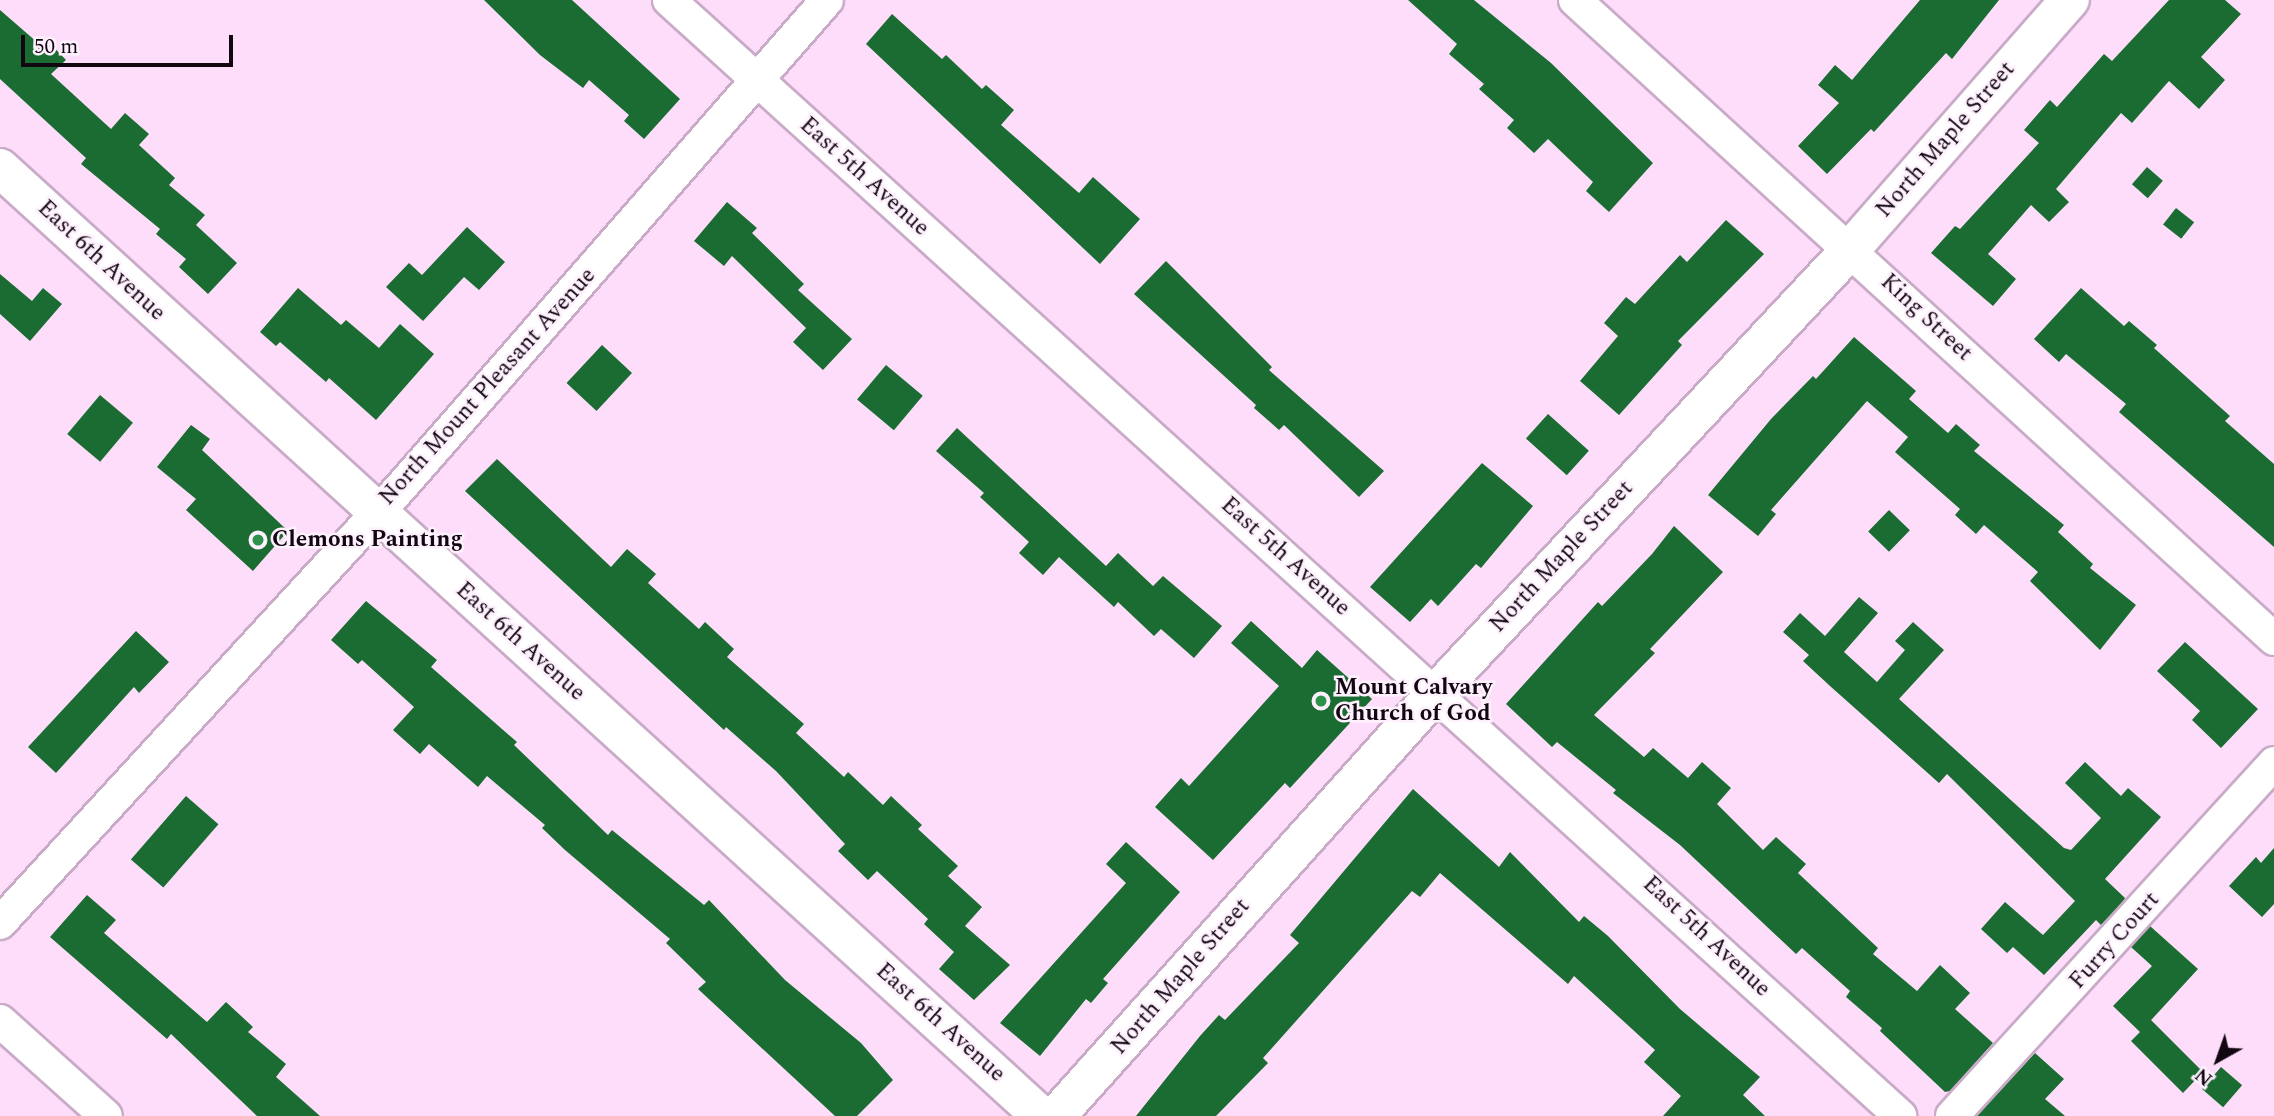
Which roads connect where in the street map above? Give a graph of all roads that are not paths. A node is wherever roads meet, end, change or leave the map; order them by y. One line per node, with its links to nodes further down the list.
1 (669, 0): 5 (street, East 5th Avenue)
2 (827, 0): 5 (street, North Mount Pleasant Avenue)
3 (1575, 0): 7 (street, King Street)
4 (2070, 0): 7 (street, North Maple Street)
5 (758, 81): 8 (street, North Mount Pleasant Avenue); 10 (street, East 5th Avenue)
6 (0, 168): 8 (street, East 6th Avenue)
7 (1850, 250): 9 (street, King Street); 10 (street, North Maple Street)
8 (375, 513): 12 (street, North Mount Pleasant Avenue); 15 (street, East 6th Avenue)
9 (2274, 639)
10 (1435, 694): 16 (street, North Maple Street); 17 (street, East 5th Avenue)
11 (2274, 763): 18 (street, Furry Court)
12 (0, 923)
13 (0, 1021): 14 (street)
14 (106, 1116)
15 (1041, 1116)
16 (1056, 1116)
17 (1900, 1116)
18 (1952, 1116)

